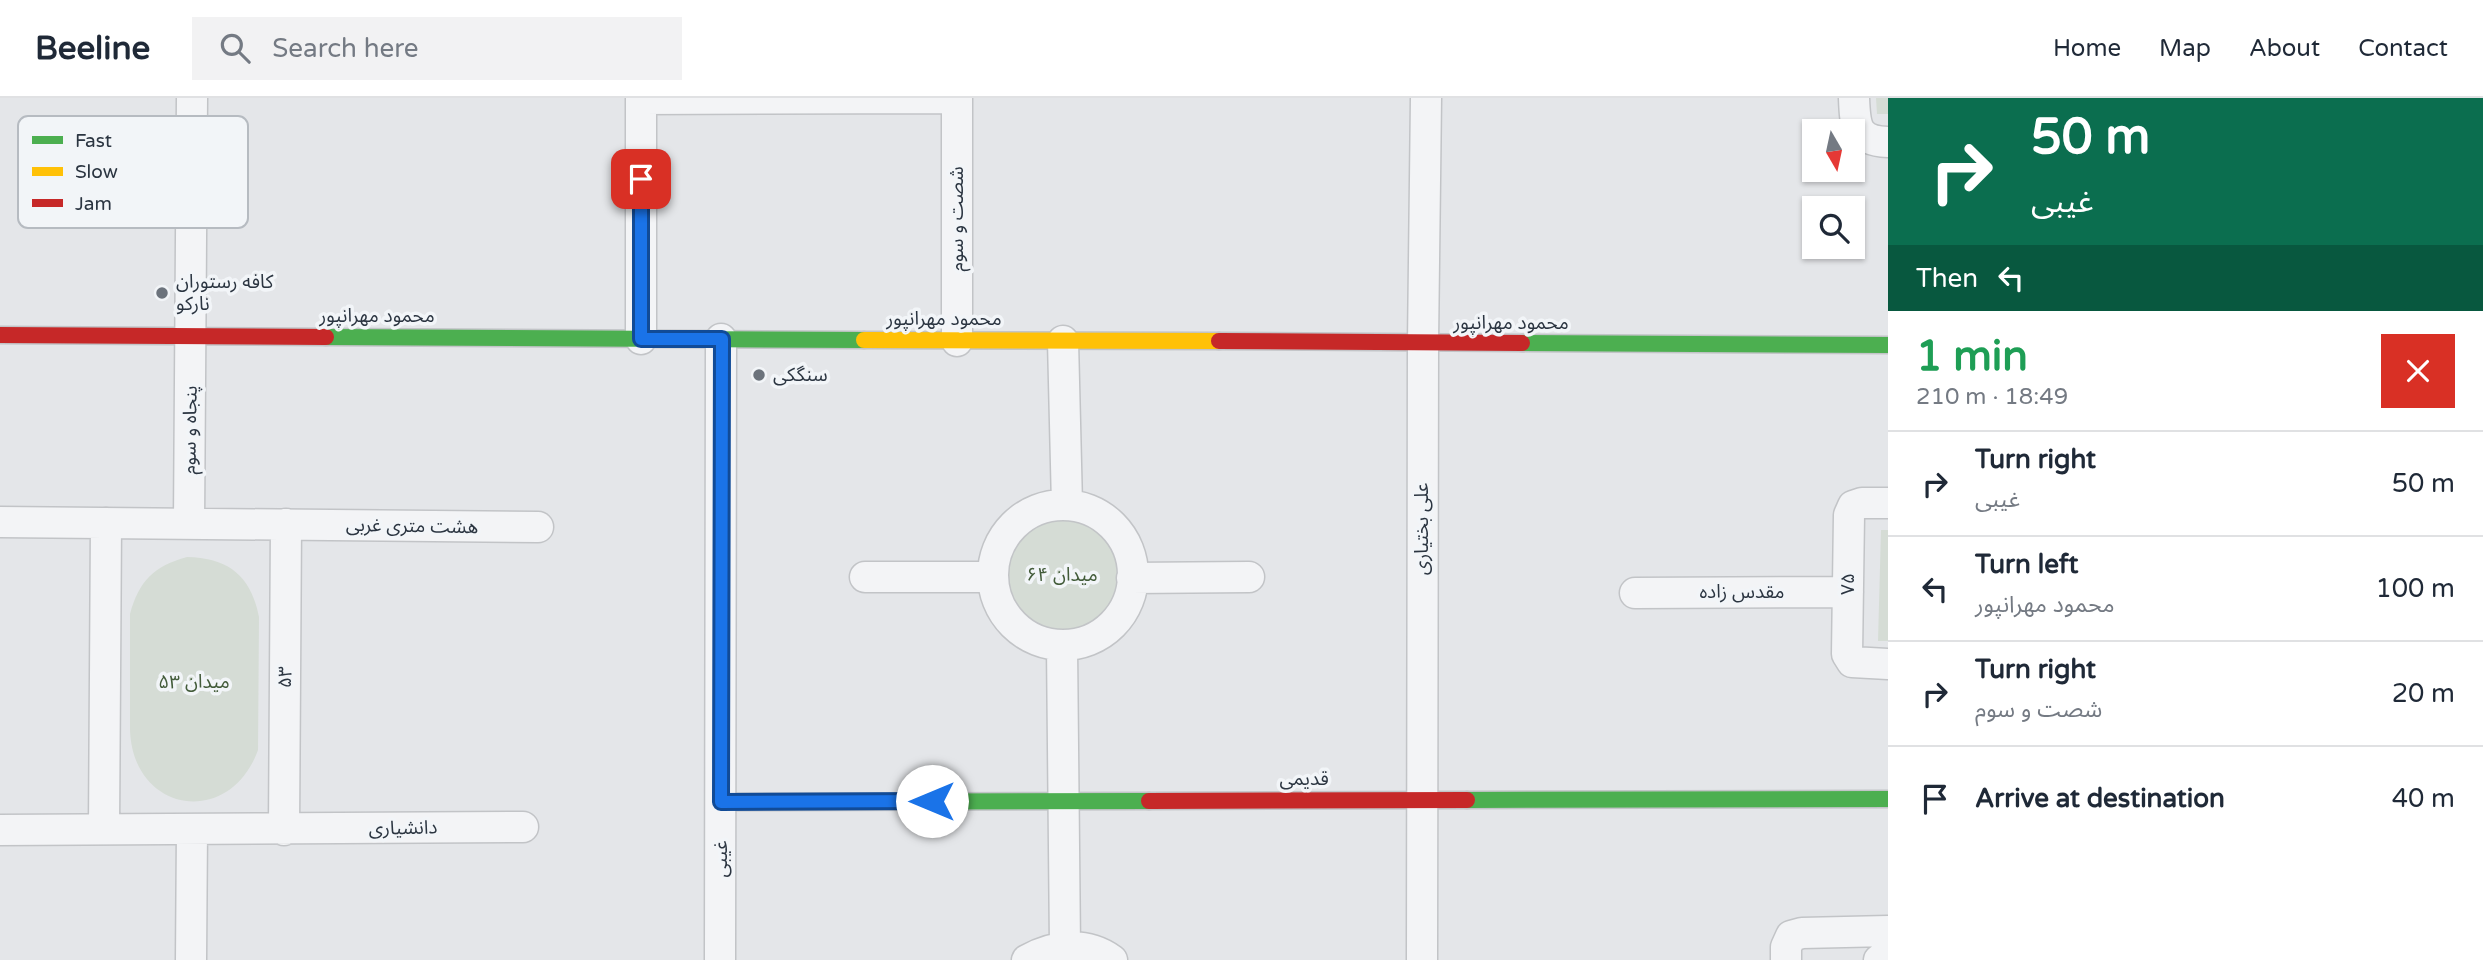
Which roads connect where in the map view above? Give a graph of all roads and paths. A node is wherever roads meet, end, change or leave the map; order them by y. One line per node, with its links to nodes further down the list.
1 (192, 98): 6 (street, پنجاه و سوم)
2 (957, 98): 5 (street); 13 (street, شصت و سوم)
3 (1426, 98): 15 (street, علی بختیاری)
4 (1854, 98): 7 (street)
5 (641, 99): 11 (street)
6 (192, 116)
7 (1888, 142)
8 (191, 228): 10 (street, پنجاه و سوم)
9 (0, 335): 10 (street, محمود مهرانپور)
10 (191, 336): 11 (street, محمود مهرانپور); 21 (street, پنجاه و سوم)
11 (641, 339): 12 (street, محمود مهرانپور)
12 (722, 339): 13 (street, محمود مهرانپور); 35 (street, غیبی)
13 (957, 341): 14 (street, محمود مهرانپور)
14 (1063, 341): 15 (street, محمود مهرانپور); 18 (street)
15 (1423, 343): 16 (street, محمود مهرانپور); 33 (street, علی بختیاری)
16 (1888, 345)
17 (1888, 503): 28 (street, ۷۵)
18 (1067, 505): 25 (street); 27 (street)
19 (0, 522): 20 (street)
20 (106, 523): 21 (street); 37 (street)
21 (189, 523): 22 (street)
22 (286, 524): 23 (street, هشت متری غربی); 40 (street, ۵۳)
23 (538, 527)
24 (865, 577): 25 (street)
25 (992, 577): 30 (street)
26 (1249, 577): 27 (street)
27 (1132, 578): 30 (street)
28 (1848, 592): 29 (street, مقدس زاده); 31 (street, ۷۵)
29 (1635, 593)
30 (1062, 646): 34 (street)
31 (1888, 664)
32 (1888, 799): 33 (street, قدیمی)
33 (1422, 800): 34 (street, قدیمی); 48 (street, علی بختیاری)
34 (1063, 801): 35 (street, قدیمی); 42 (street)
35 (721, 802): 45 (street, غیبی)
36 (523, 827): 40 (street, دانشیاری)
37 (104, 829): 38 (street); 39 (street)
38 (192, 829): 40 (street); 44 (street)
39 (0, 830)
40 (284, 830)
41 (1888, 932): 49 (street)
42 (1065, 947): 46 (street); 47 (street)
43 (1888, 953): 50 (street)
44 (191, 960)
45 (720, 960)
46 (1027, 960)
47 (1112, 960)
48 (1422, 960)
49 (1786, 960)
50 (1879, 960)

